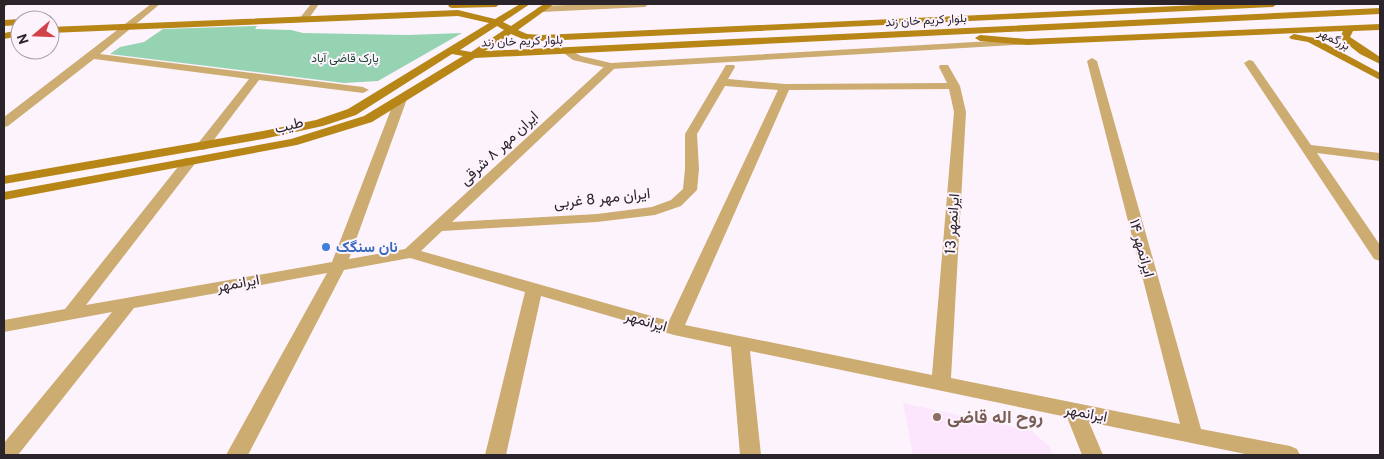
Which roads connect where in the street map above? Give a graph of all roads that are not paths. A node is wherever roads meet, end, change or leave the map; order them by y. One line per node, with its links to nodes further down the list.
1 (156, 4): 14 (street)
2 (315, 4): 13 (street)
3 (496, 4): 8 (main road)
4 (526, 4): 16 (main road, طیب)
5 (550, 4): 11 (main road, طیب)
6 (645, 4): 9 (street)
7 (1273, 4): 10 (main road, بلوار کریم خان زند)
8 (437, 5): 13 (main road)
9 (571, 6): 11 (street)
10 (1160, 6): 24 (main road, بلوار کریم خان زند)
11 (541, 9): 21 (main road, طیب)
12 (1380, 11): 22 (main road, بلوار کریم خان زند)
13 (306, 16): 14 (main road); 16 (main road, بلوار کریم خان زند); 18 (main road)
14 (135, 20): 15 (main road); 18 (street)
15 (60, 22)
16 (496, 22): 21 (main road, بلوار کریم خان زند); 26 (main road, طیب)
17 (1380, 26): 19 (main road, بزرگمهر)
18 (124, 28): 20 (main road); 30 (street)
19 (1350, 28): 23 (main road); 32 (main road, بزرگمهر)
20 (60, 30)
21 (511, 30): 24 (main road, بلوار کریم خان زند); 29 (main road, طیب)
22 (929, 32): 25 (main road); 27 (main road, بلوار کریم خان زند)
23 (1273, 32): 25 (main road); 38 (main road, بزرگمهر)
24 (548, 38): 28 (main road)
25 (1027, 42): 34 (street)
26 (451, 51): 29 (main road, بلوار کریم خان زند); 45 (main road, طیب)
27 (566, 51): 28 (main road, بلوار کریم خان زند); 35 (street)
28 (545, 52): 29 (main road, بلوار کریم خان زند)
29 (473, 55): 43 (main road, طیب)
30 (92, 56): 37 (street); 44 (street)
31 (1092, 61): 63 (street, ایرانمهر ۱۴)
32 (1380, 61)
33 (1248, 62): 46 (street)
34 (732, 63): 35 (street); 39 (street, ایران مهر 8 غربی)
35 (610, 66): 51 (street, ایران مهر ٨ شرقی)
36 (944, 67): 40 (street, ایرانمهر 13)
37 (257, 76): 42 (street); 45 (street)
38 (1380, 77)
39 (722, 82): 41 (street); 51 (street, ایران مهر 8 غربی)
40 (954, 86): 41 (street); 61 (street, ایرانمهر 13)
41 (785, 87): 59 (street)
42 (363, 90)
43 (401, 99): 48 (main road, طیب); 54 (street)
44 (4, 123)
45 (202, 146): 49 (main road, طیب)
46 (1306, 148): 47 (street); 53 (street)
47 (1380, 157)
48 (190, 160): 50 (main road, طیب); 57 (street)
49 (4, 180)
50 (4, 196)
51 (439, 227): 52 (street, ایران مهر ٨ شرقی)
52 (410, 253): 54 (street, ایرانمهر); 55 (street, ایرانمهر)
53 (1380, 256)
54 (339, 265): 56 (street, ایرانمهر); 65 (street)
55 (534, 289): 59 (street, ایرانمهر); 66 (street)
56 (129, 302): 57 (street, ایرانمهر); 64 (street)
57 (71, 313): 58 (street, ایرانمهر)
58 (4, 326)
59 (674, 329): 60 (street, ایرانمهر)
60 (740, 343): 61 (street, ایرانمهر); 67 (street)
61 (941, 383): 62 (street, ایرانمهر)
62 (1075, 410): 63 (street, ایرانمهر); 68 (street)
63 (1193, 435): 69 (street, ایرانمهر)
64 (6, 455)
65 (237, 455)
66 (495, 455)
67 (750, 455)
68 (1092, 455)
69 (1290, 455)

